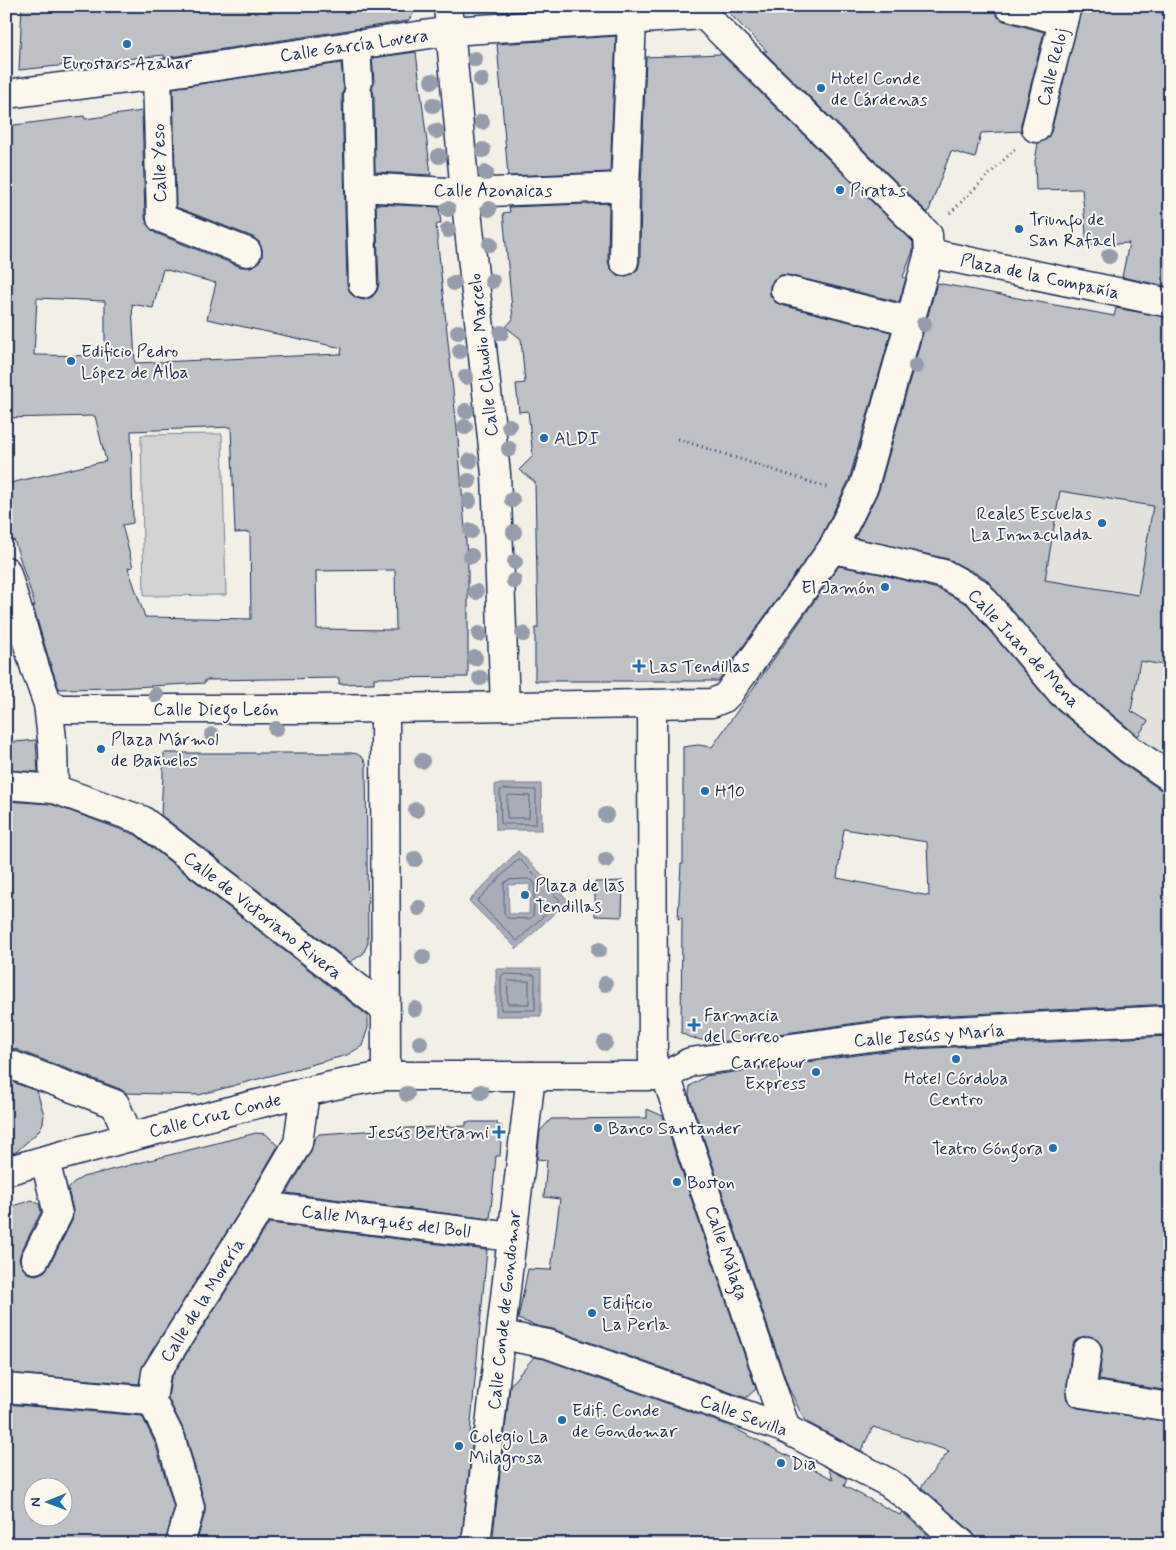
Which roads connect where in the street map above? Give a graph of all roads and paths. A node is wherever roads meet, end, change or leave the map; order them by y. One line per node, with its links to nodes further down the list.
1 (1009, 6): 3 (street)
2 (703, 11): 5 (street, Calle García Lovera); 13 (street)
3 (1065, 14): 9 (street, Calle Reloj)
4 (449, 18): 5 (street, Calle García Lovera); 6 (street, Calle García Lovera); 12 (street, Calle Claudio Marcelo)
5 (632, 19): 11 (street)
6 (356, 44): 7 (street, Calle García Lovera); 10 (street)
7 (157, 75): 8 (street, Calle García Lovera); 14 (street, Calle Yeso)
8 (6, 94)
9 (1036, 128): 13 (path)
10 (360, 187): 12 (street, Calle Azonaicas); 16 (street)
11 (625, 188): 12 (street, Calle Azonaicas); 15 (street)
12 (466, 193): 26 (street, Calle Claudio Marcelo)
13 (928, 244): 18 (street, Plaza de la Compañía); 19 (street)
14 (247, 252)
15 (624, 261)
16 (363, 284)
17 (785, 290): 19 (street)
18 (1170, 303)
19 (910, 321): 22 (street)
20 (678, 440): 21 (path)
21 (834, 490)
22 (832, 549): 25 (street); 28 (street, Calle Juan de Mena)
23 (6, 571): 24 (street)
24 (48, 704): 27 (street, Calle Diego León); 30 (street)
25 (652, 704): 26 (street); 36 (street)
26 (505, 706): 27 (street)
27 (385, 708): 31 (street)
28 (1170, 777)
29 (6, 785): 30 (street)
30 (54, 790): 31 (street, Calle de Victoriano Rivera)
31 (386, 1009): 34 (street)
32 (1170, 1020): 36 (street, Calle Jesús y María)
33 (6, 1063): 38 (street)
34 (386, 1076): 35 (street); 37 (street, Calle Cruz Conde)
35 (531, 1076): 36 (street); 42 (street, Calle Conde de Gondomar)
36 (660, 1076): 49 (street, Calle Málaga)
37 (305, 1092): 38 (street, Calle Cruz Conde); 41 (street, Calle de la Morería)
38 (129, 1137): 39 (street, Calle Cruz Conde)
39 (46, 1160): 40 (street, Calle Cruz Conde); 43 (street)
40 (6, 1171)
41 (261, 1206): 42 (street, Calle Marqués del Boll); 47 (street, Calle de la Morería)
42 (512, 1237): 44 (street, Calle Conde de Gondomar)
43 (35, 1259)
44 (502, 1334): 49 (street, Calle Sevilla); 51 (street, Calle Conde de Gondomar)
45 (1087, 1351): 48 (street)
46 (6, 1388): 47 (street)
47 (152, 1401): 50 (street)
48 (1170, 1407)
49 (786, 1429): 52 (street, Calle Sevilla)
50 (180, 1544)
51 (476, 1544)
52 (962, 1544)

